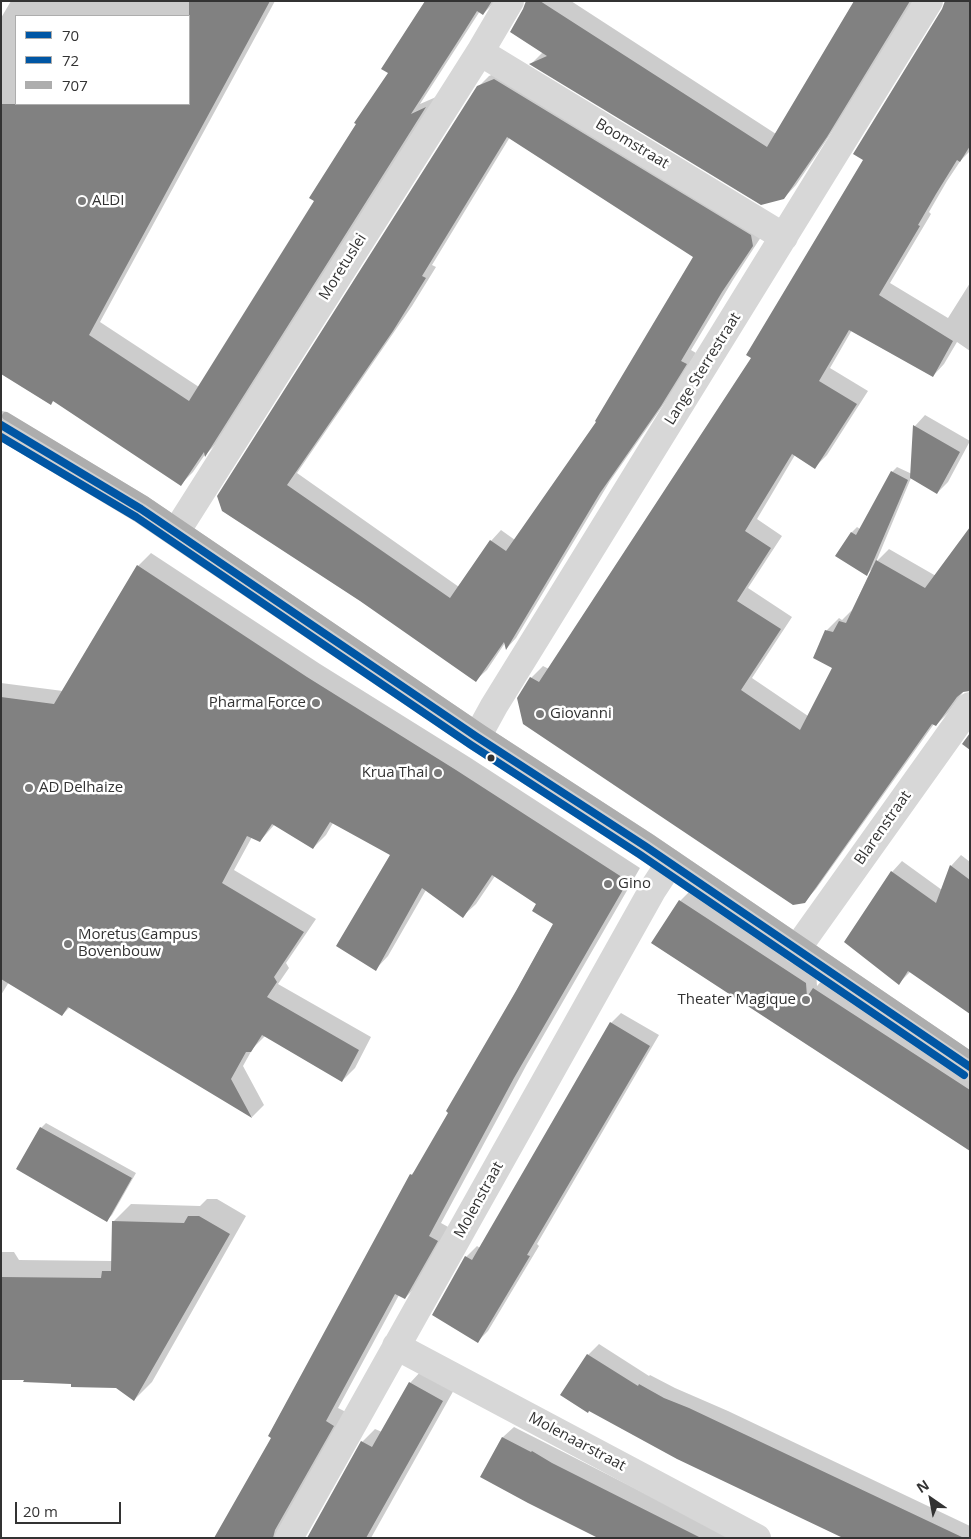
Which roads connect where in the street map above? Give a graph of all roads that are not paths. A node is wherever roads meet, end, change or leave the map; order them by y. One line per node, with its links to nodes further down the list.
1 (510, 1): 3 (street, Moretuslei)
2 (929, 1): 4 (street, Lange Sterrestraat)
3 (480, 52): 4 (street, Boomstraat); 6 (street, Moretuslei)
4 (784, 237): 8 (street, Lange Sterrestraat)
5 (1, 425): 6 (main road)
6 (176, 532): 8 (main road)
7 (970, 706): 10 (street, Blarenstraat)
8 (477, 737): 9 (main road)
9 (670, 863): 10 (main road); 12 (street, Molenstraat)
10 (796, 950): 11 (main road)
11 (970, 1067)
12 (396, 1346): 13 (street, Molenstraat); 14 (street, Molenaarstraat)
13 (289, 1538)
14 (757, 1538)

